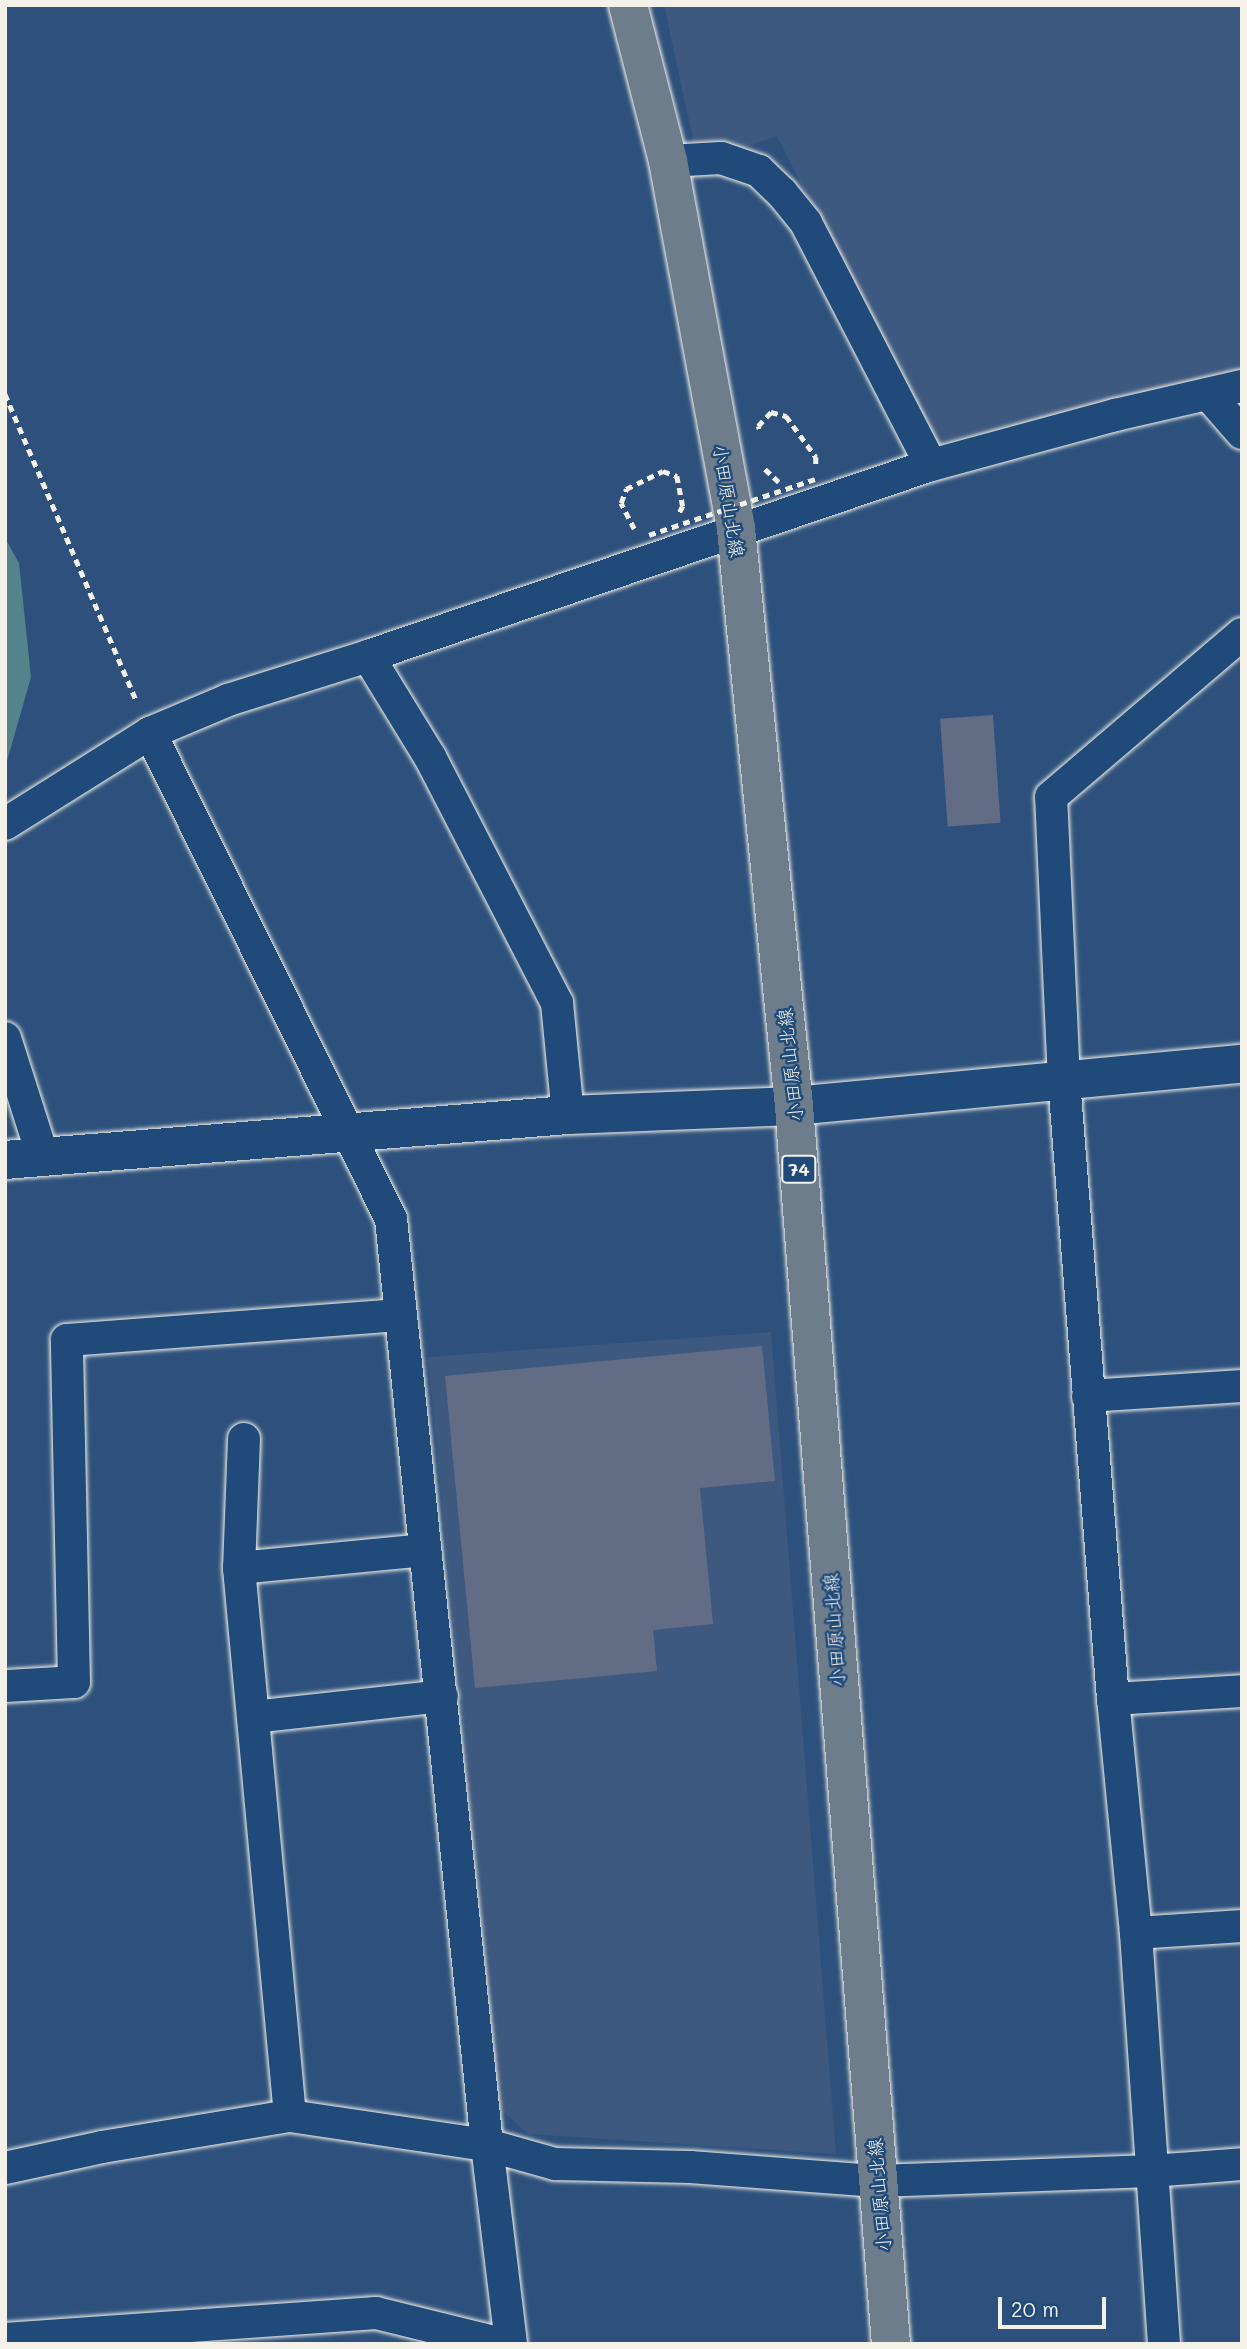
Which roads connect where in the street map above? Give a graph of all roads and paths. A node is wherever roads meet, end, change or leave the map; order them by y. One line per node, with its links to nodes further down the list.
1 (628, 5): 2 (main road, 小田原山北線 / 74)
2 (668, 161): 9 (street); 11 (main road, 小田原山北線 / 74)
3 (1242, 386): 5 (street)
4 (5, 394): 15 (path)
5 (1208, 394): 6 (street); 9 (street)
6 (1242, 433)
7 (760, 437): 10 (path)
8 (764, 461): 10 (path)
9 (931, 465): 10 (street)
10 (813, 492): 11 (street); 12 (path, bridge)
11 (736, 529): 12 (street); 20 (main road, 小田原山北線 / 74)
12 (654, 545): 12 (path); 14 (street)
13 (1242, 634): 19 (street)
14 (368, 656): 15 (street); 21 (street)
15 (150, 733): 16 (street); 22 (street)
16 (5, 824)
17 (5, 1038): 23 (street)
18 (1242, 1064): 19 (street)
19 (1065, 1081): 20 (street); 27 (street)
20 (794, 1106): 21 (street); 43 (main road, 小田原山北線 / 74)
21 (568, 1115): 22 (street)
22 (349, 1133): 23 (street); 25 (street)
23 (43, 1157): 24 (street)
24 (5, 1160)
25 (400, 1315): 29 (street); 31 (street)
26 (1242, 1386): 27 (street)
27 (1088, 1396): 34 (street)
28 (244, 1439): 30 (street)
29 (425, 1550): 30 (street); 33 (street)
30 (239, 1568): 35 (street)
31 (5, 1686)
32 (1242, 1691): 34 (street)
33 (442, 1696): 35 (street); 39 (street)
34 (1113, 1699): 37 (street)
35 (253, 1717): 38 (street)
36 (1242, 1926): 37 (street)
37 (1136, 1933): 42 (street)
38 (290, 2116): 39 (street); 41 (street)
39 (487, 2145): 43 (street); 46 (street)
40 (1242, 2164): 42 (street)
41 (5, 2168)
42 (1152, 2171): 43 (street); 48 (street)
43 (877, 2181): 47 (main road, 小田原山北線 / 74)
44 (5, 2339): 45 (street)
45 (502, 2344)
46 (511, 2344)
47 (891, 2344)
48 (1164, 2344)

